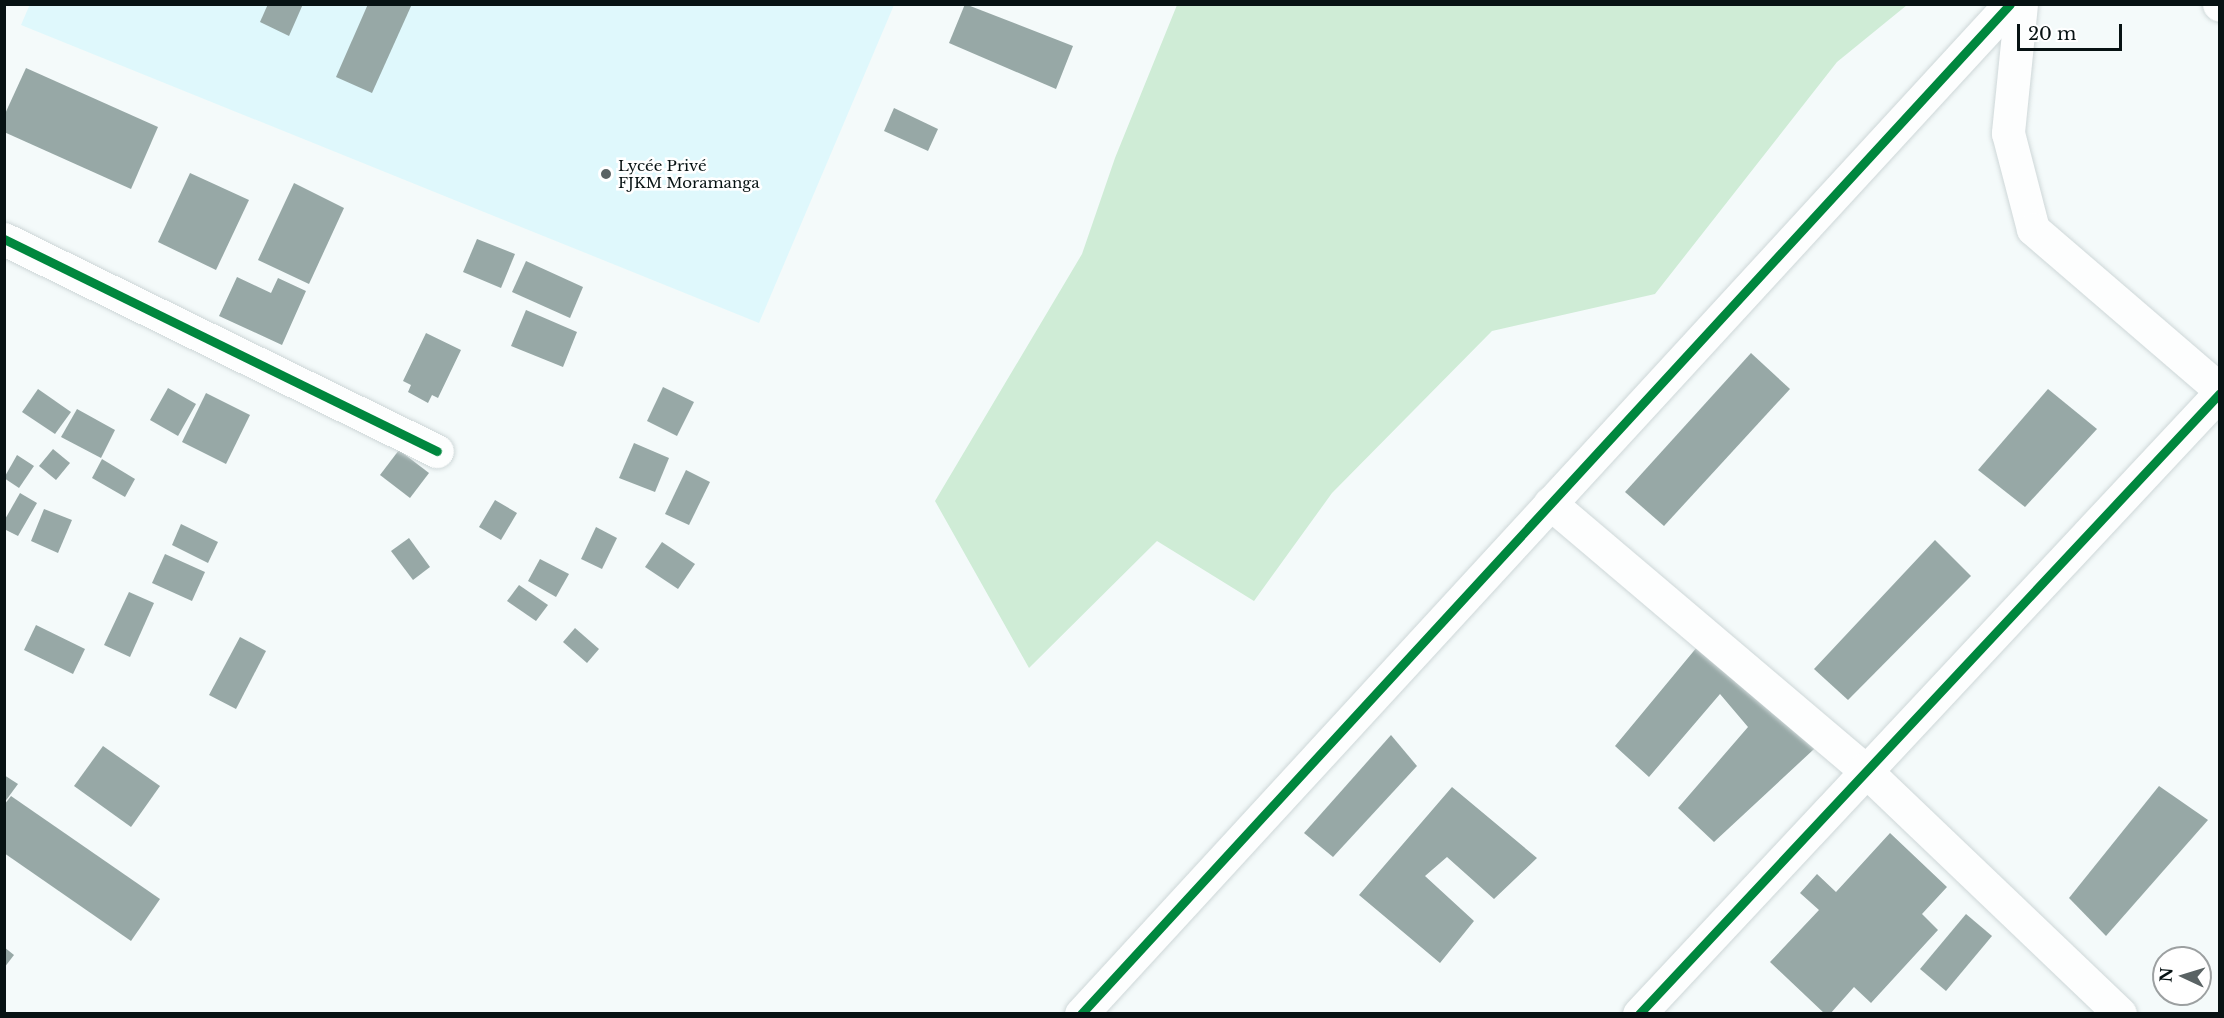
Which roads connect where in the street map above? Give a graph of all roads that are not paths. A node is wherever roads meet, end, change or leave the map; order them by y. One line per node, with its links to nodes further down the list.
1 (2010, 4): 6 (street)
2 (2021, 4): 4 (street)
3 (4, 239): 5 (street)
4 (2220, 392): 7 (street)
5 (437, 451)
6 (1550, 503): 7 (street); 8 (street)
7 (1864, 768): 9 (street); 10 (street)
8 (1081, 1014)
9 (1639, 1014)
10 (2120, 1014)

